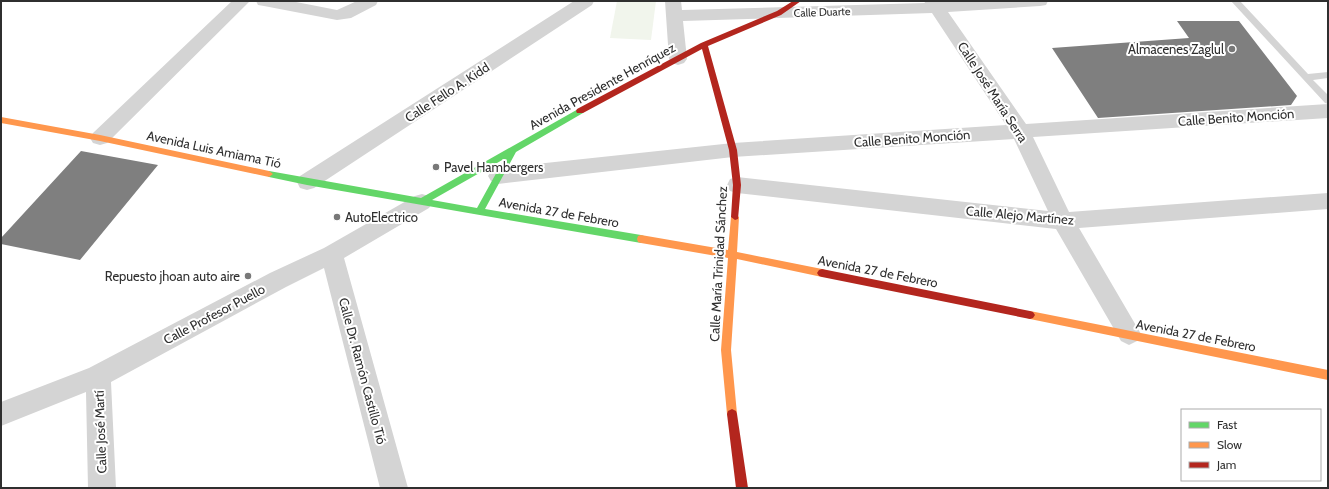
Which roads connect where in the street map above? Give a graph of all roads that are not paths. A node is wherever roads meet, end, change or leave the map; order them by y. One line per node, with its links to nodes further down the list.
1 (242, 1): 19 (street)
2 (264, 1): 3 (street)
3 (370, 1)
4 (586, 1): 23 (street, Calle Fello A. Kidd)
5 (798, 1): 10 (main road, Avenida Presidente Henríquez)
6 (1040, 1): 8 (street, Calle Duarte)
7 (1235, 1): 14 (lane)
8 (934, 5): 10 (street, Calle Duarte); 18 (street, Calle José María Serra)
9 (674, 8): 10 (street, Calle Duarte); 12 (street)
10 (780, 13): 11 (main road, Avenida Presidente Henríquez)
11 (704, 45): 12 (main road, Avenida Presidente Henríquez); 21 (main road, Calle María Trinidad Sánchez)
12 (678, 59): 20 (main road, Avenida Presidente Henríquez)
13 (1328, 75): 14 (lane)
14 (1308, 80): 15 (lane)
15 (1328, 101)
16 (1328, 111): 18 (street, Calle Benito Monción)
17 (1, 120): 19 (main road, Avenida Luis Amiama Tió)
18 (1020, 130): 21 (street, Calle Benito Monción); 28 (street, Calle José María Serra)
19 (100, 138): 23 (main road, Avenida Luis Amiama Tió)
20 (513, 150): 22 (main road); 26 (main road, Avenida Presidente Henríquez)
21 (734, 150): 22 (street, Calle Benito Monción); 24 (main road, Calle María Trinidad Sánchez)
22 (498, 176): 27 (main road)
23 (307, 182): 26 (main road, Avenida Luis Amiama Tió)
24 (736, 185): 28 (street, Calle Alejo Martínez); 30 (main road, Calle María Trinidad Sánchez)
25 (1328, 201): 28 (street, Calle Alejo Martínez)
26 (422, 202): 27 (main road, Avenida 27 de Febrero); 29 (street, Calle Profesor Puello)
27 (480, 211): 30 (main road, Avenida 27 de Febrero)
28 (1063, 221): 31 (street, Calle José María Serra)
29 (332, 254): 33 (street, Calle Profesor Puello); 36 (street, Calle Dr. Ramón Castillo Tió)
30 (733, 255): 31 (main road, Avenida 27 de Febrero); 37 (main road, Calle María Trinidad Sánchez)
31 (1128, 334): 32 (main road, Avenida 27 de Febrero)
32 (1328, 374)
33 (98, 376): 34 (street, Calle Profesor Puello); 35 (street, Calle José Martí)
34 (1, 414)
35 (102, 488)
36 (394, 488)
37 (742, 488)

